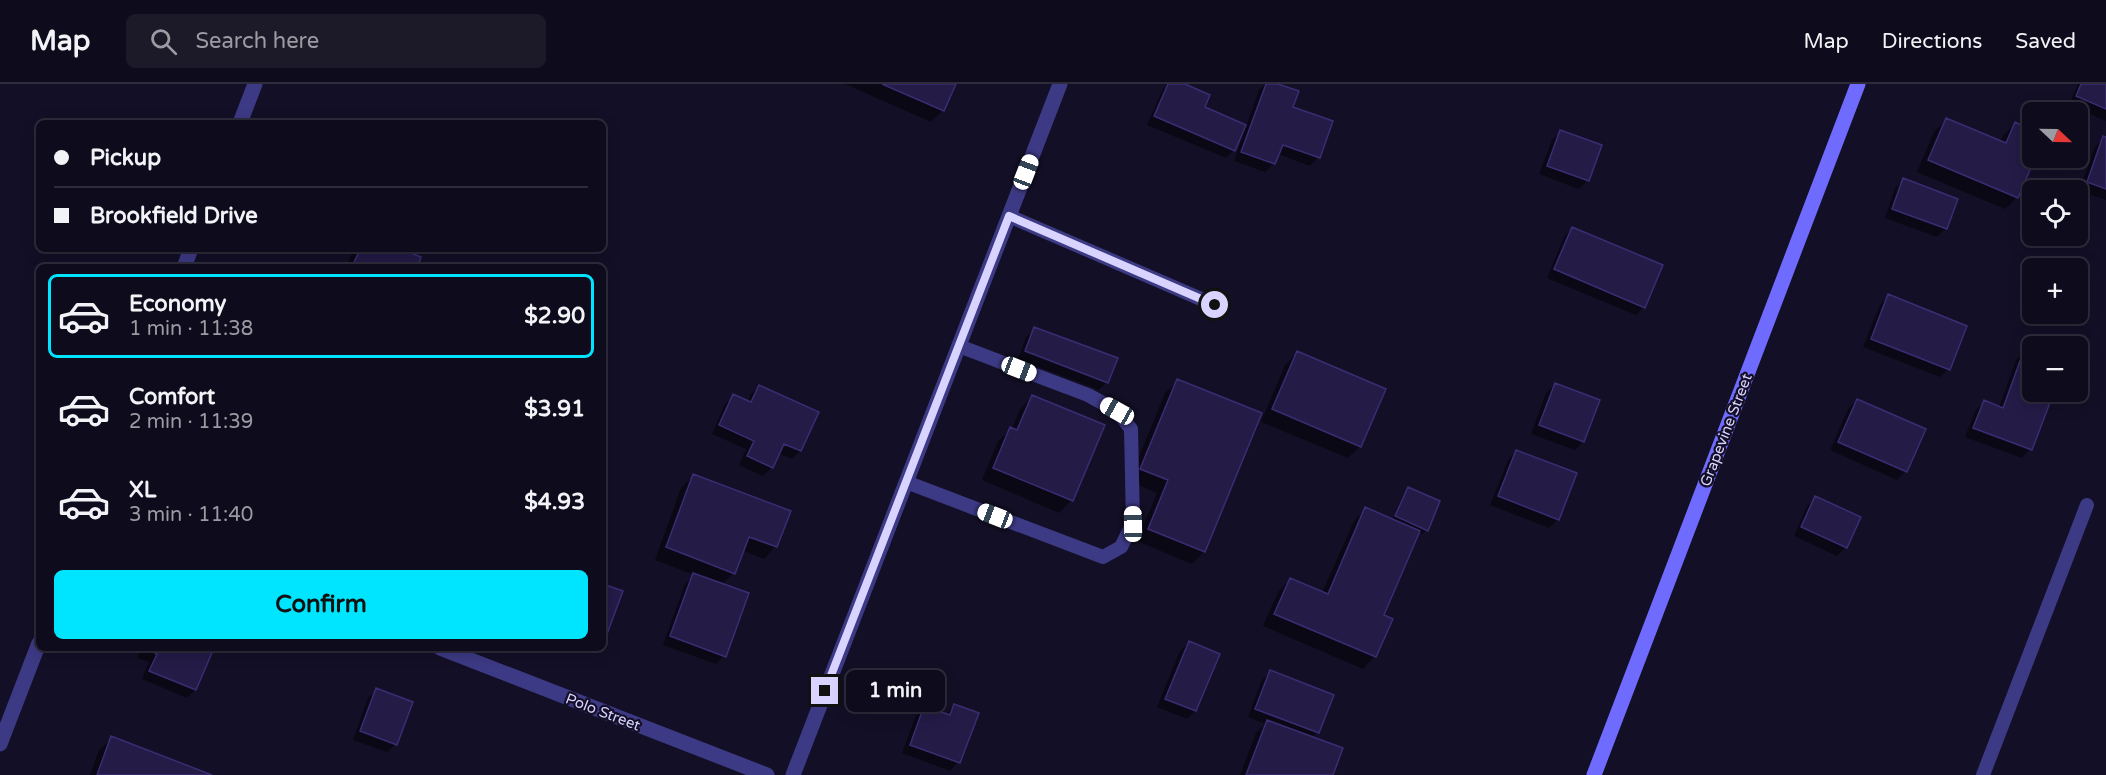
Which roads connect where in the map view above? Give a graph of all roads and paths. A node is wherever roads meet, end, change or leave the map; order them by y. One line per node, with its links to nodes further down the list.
1 (255, 84): 4 (street)
2 (1060, 84): 5 (street)
3 (1858, 84): 15 (street, Grapevine Street)
4 (241, 120)
5 (1009, 216): 6 (lane); 7 (street)
6 (1215, 305)
7 (959, 346): 8 (street); 8 (lane)
8 (906, 482): 14 (street)
9 (2087, 505): 16 (lane)
10 (36, 651): 12 (street)
11 (448, 651): 13 (street, Polo Street)
12 (0, 744)
13 (767, 775)
14 (793, 775)
15 (1594, 775)
16 (1983, 775)

